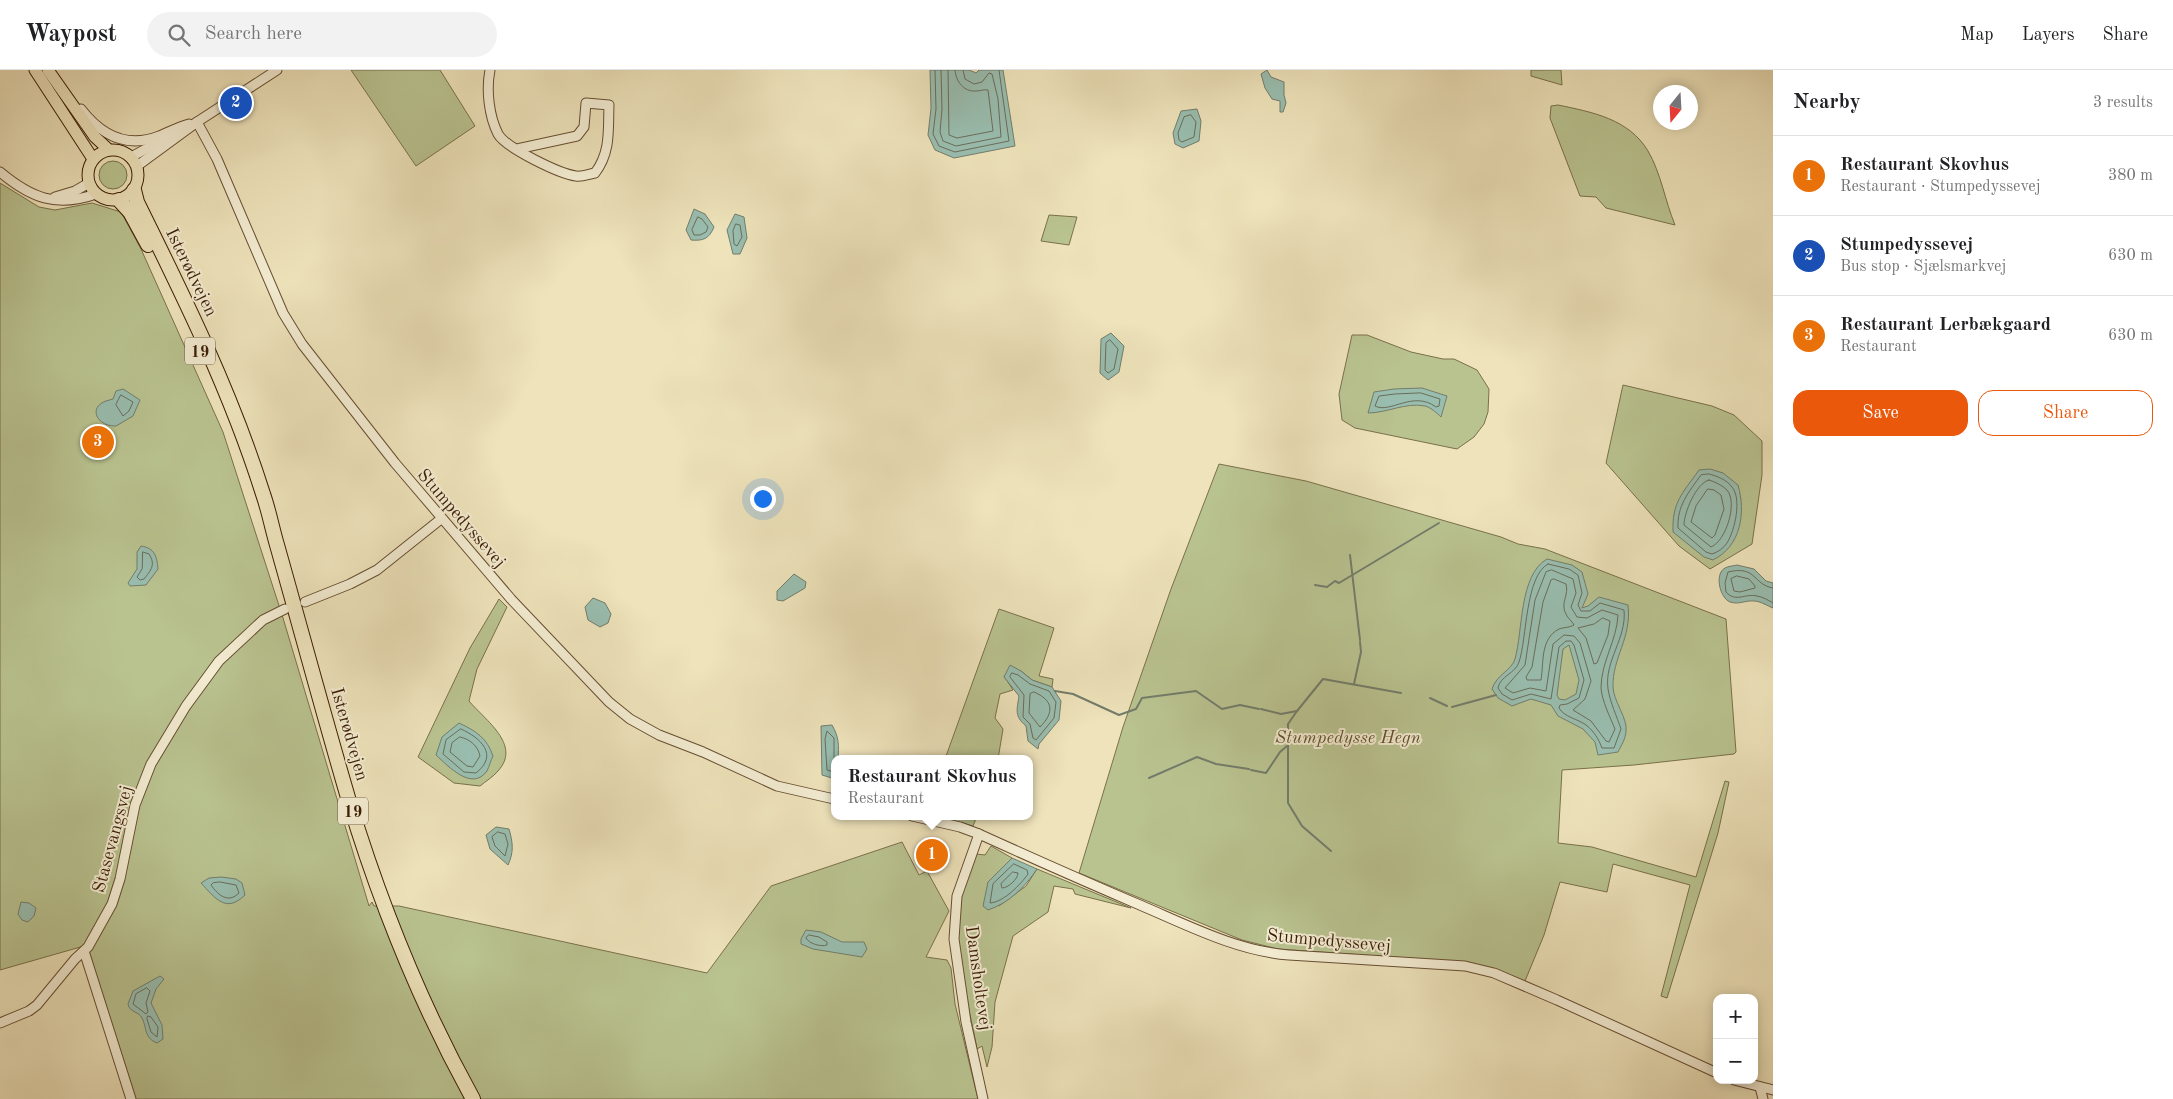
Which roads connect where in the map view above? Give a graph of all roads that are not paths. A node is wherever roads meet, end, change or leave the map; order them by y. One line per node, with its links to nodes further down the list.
1 (34, 70): 8 (main road)
2 (49, 70): 5 (street); 6 (main road)
3 (277, 70): 5 (street)
4 (490, 70): 7 (street)
5 (193, 123): 9 (street); 17 (street, Stumpedyssevej)
6 (109, 150): 8 (main road); 9 (main road)
7 (517, 150): 7 (street)
8 (93, 159): 11 (main road)
9 (134, 161): 12 (main road, 19)
10 (0, 172): 14 (street)
11 (89, 183): 13 (main road); 14 (street)
12 (134, 190): 15 (main road); 16 (highway, Isterødvejen / 19)
13 (96, 194): 14 (street); 15 (main road)
14 (34, 195)
15 (119, 200): 16 (highway, Isterødvejen / 19)
16 (267, 511): 30 (highway, Isterødvejen / 19)
17 (441, 519): 18 (street); 20 (street, Stumpedyssevej)
18 (305, 602)
19 (286, 608): 23 (street, Stasevangsvej)
20 (831, 798)
21 (929, 820): 22 (street, Stumpedyssevej)
22 (979, 834): 25 (street, Stumpedyssevej); 31 (street, Damsholtevej)
23 (84, 951): 24 (street, Stasevangsvej); 29 (street)
24 (0, 1023)
25 (1713, 1071)
26 (1749, 1084): 27 (street)
27 (1760, 1087): 28 (street); 32 (street)
28 (1773, 1090)
29 (131, 1099)
30 (473, 1099)
31 (983, 1099)
32 (1763, 1099)

